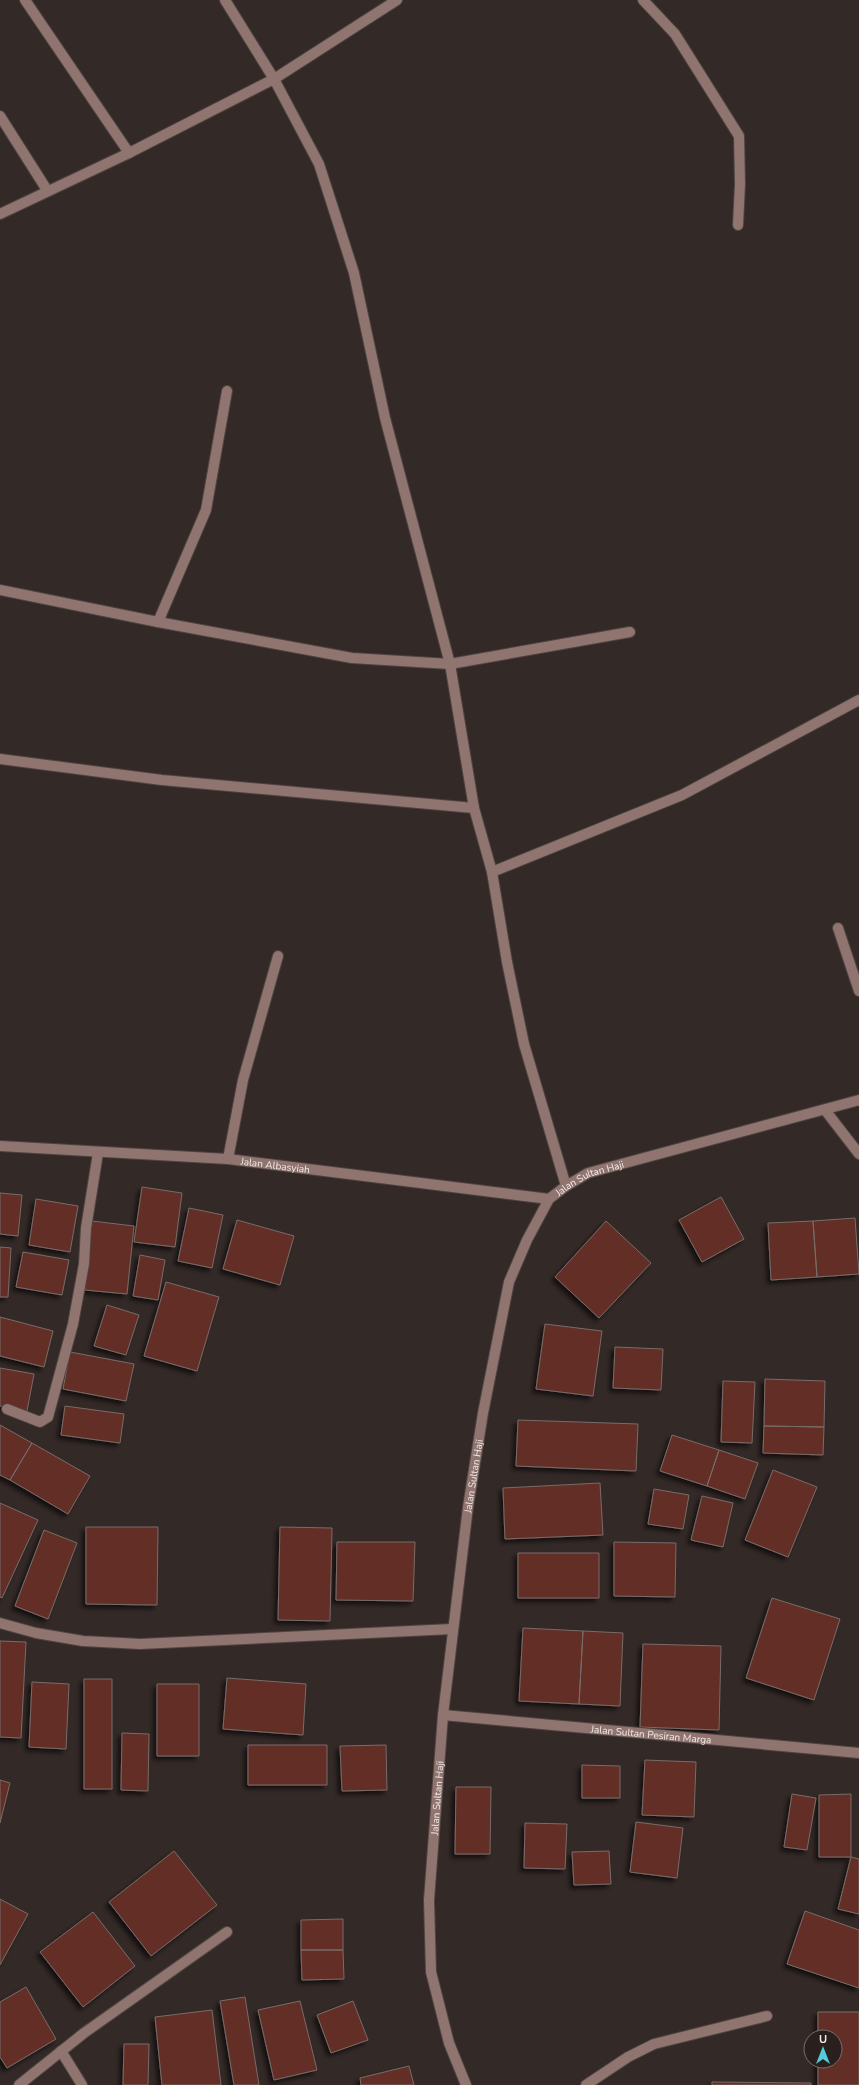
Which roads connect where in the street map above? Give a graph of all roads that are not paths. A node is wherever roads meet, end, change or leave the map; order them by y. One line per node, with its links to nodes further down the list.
1 (25, 0): 7 (street)
2 (225, 0): 5 (street)
3 (397, 0): 5 (street)
4 (643, 0): 10 (street)
5 (274, 79): 7 (street); 15 (street)
6 (0, 116): 8 (street)
7 (129, 153): 8 (street)
8 (46, 190): 9 (street)
9 (0, 214)
10 (738, 225)
11 (227, 391): 13 (street)
12 (0, 590): 13 (street)
13 (158, 622): 15 (street)
14 (630, 632): 15 (street)
15 (450, 664): 18 (street)
16 (859, 700): 19 (street)
17 (0, 759): 18 (street)
18 (474, 808): 19 (street)
19 (492, 872): 29 (street)
20 (838, 928): 22 (street)
21 (278, 956): 28 (street)
22 (859, 991)
23 (859, 1100): 24 (street, Jalan Sultan Haji)
24 (825, 1110): 27 (street); 29 (street, Jalan Sultan Haji)
25 (0, 1146): 26 (street, Jalan Albasyiah)
26 (98, 1153): 28 (street, Jalan Albasyiah); 31 (street)
27 (859, 1154)
28 (228, 1159): 30 (street, Jalan Albasyiah)
29 (566, 1186): 30 (street, Jalan Sultan Haji)
30 (549, 1199): 33 (street, Jalan Sultan Haji)
31 (7, 1409)
32 (0, 1623): 33 (street)
33 (452, 1629): 34 (street, Jalan Sultan Haji)
34 (443, 1715): 35 (street, Jalan Sultan Pesiran Marga); 41 (street, Jalan Sultan Haji)
35 (859, 1752)
36 (226, 1932): 38 (street)
37 (767, 2016): 42 (street)
38 (62, 2051): 39 (street); 40 (street)
39 (19, 2085)
40 (82, 2085)
41 (466, 2085)
42 (586, 2085)

